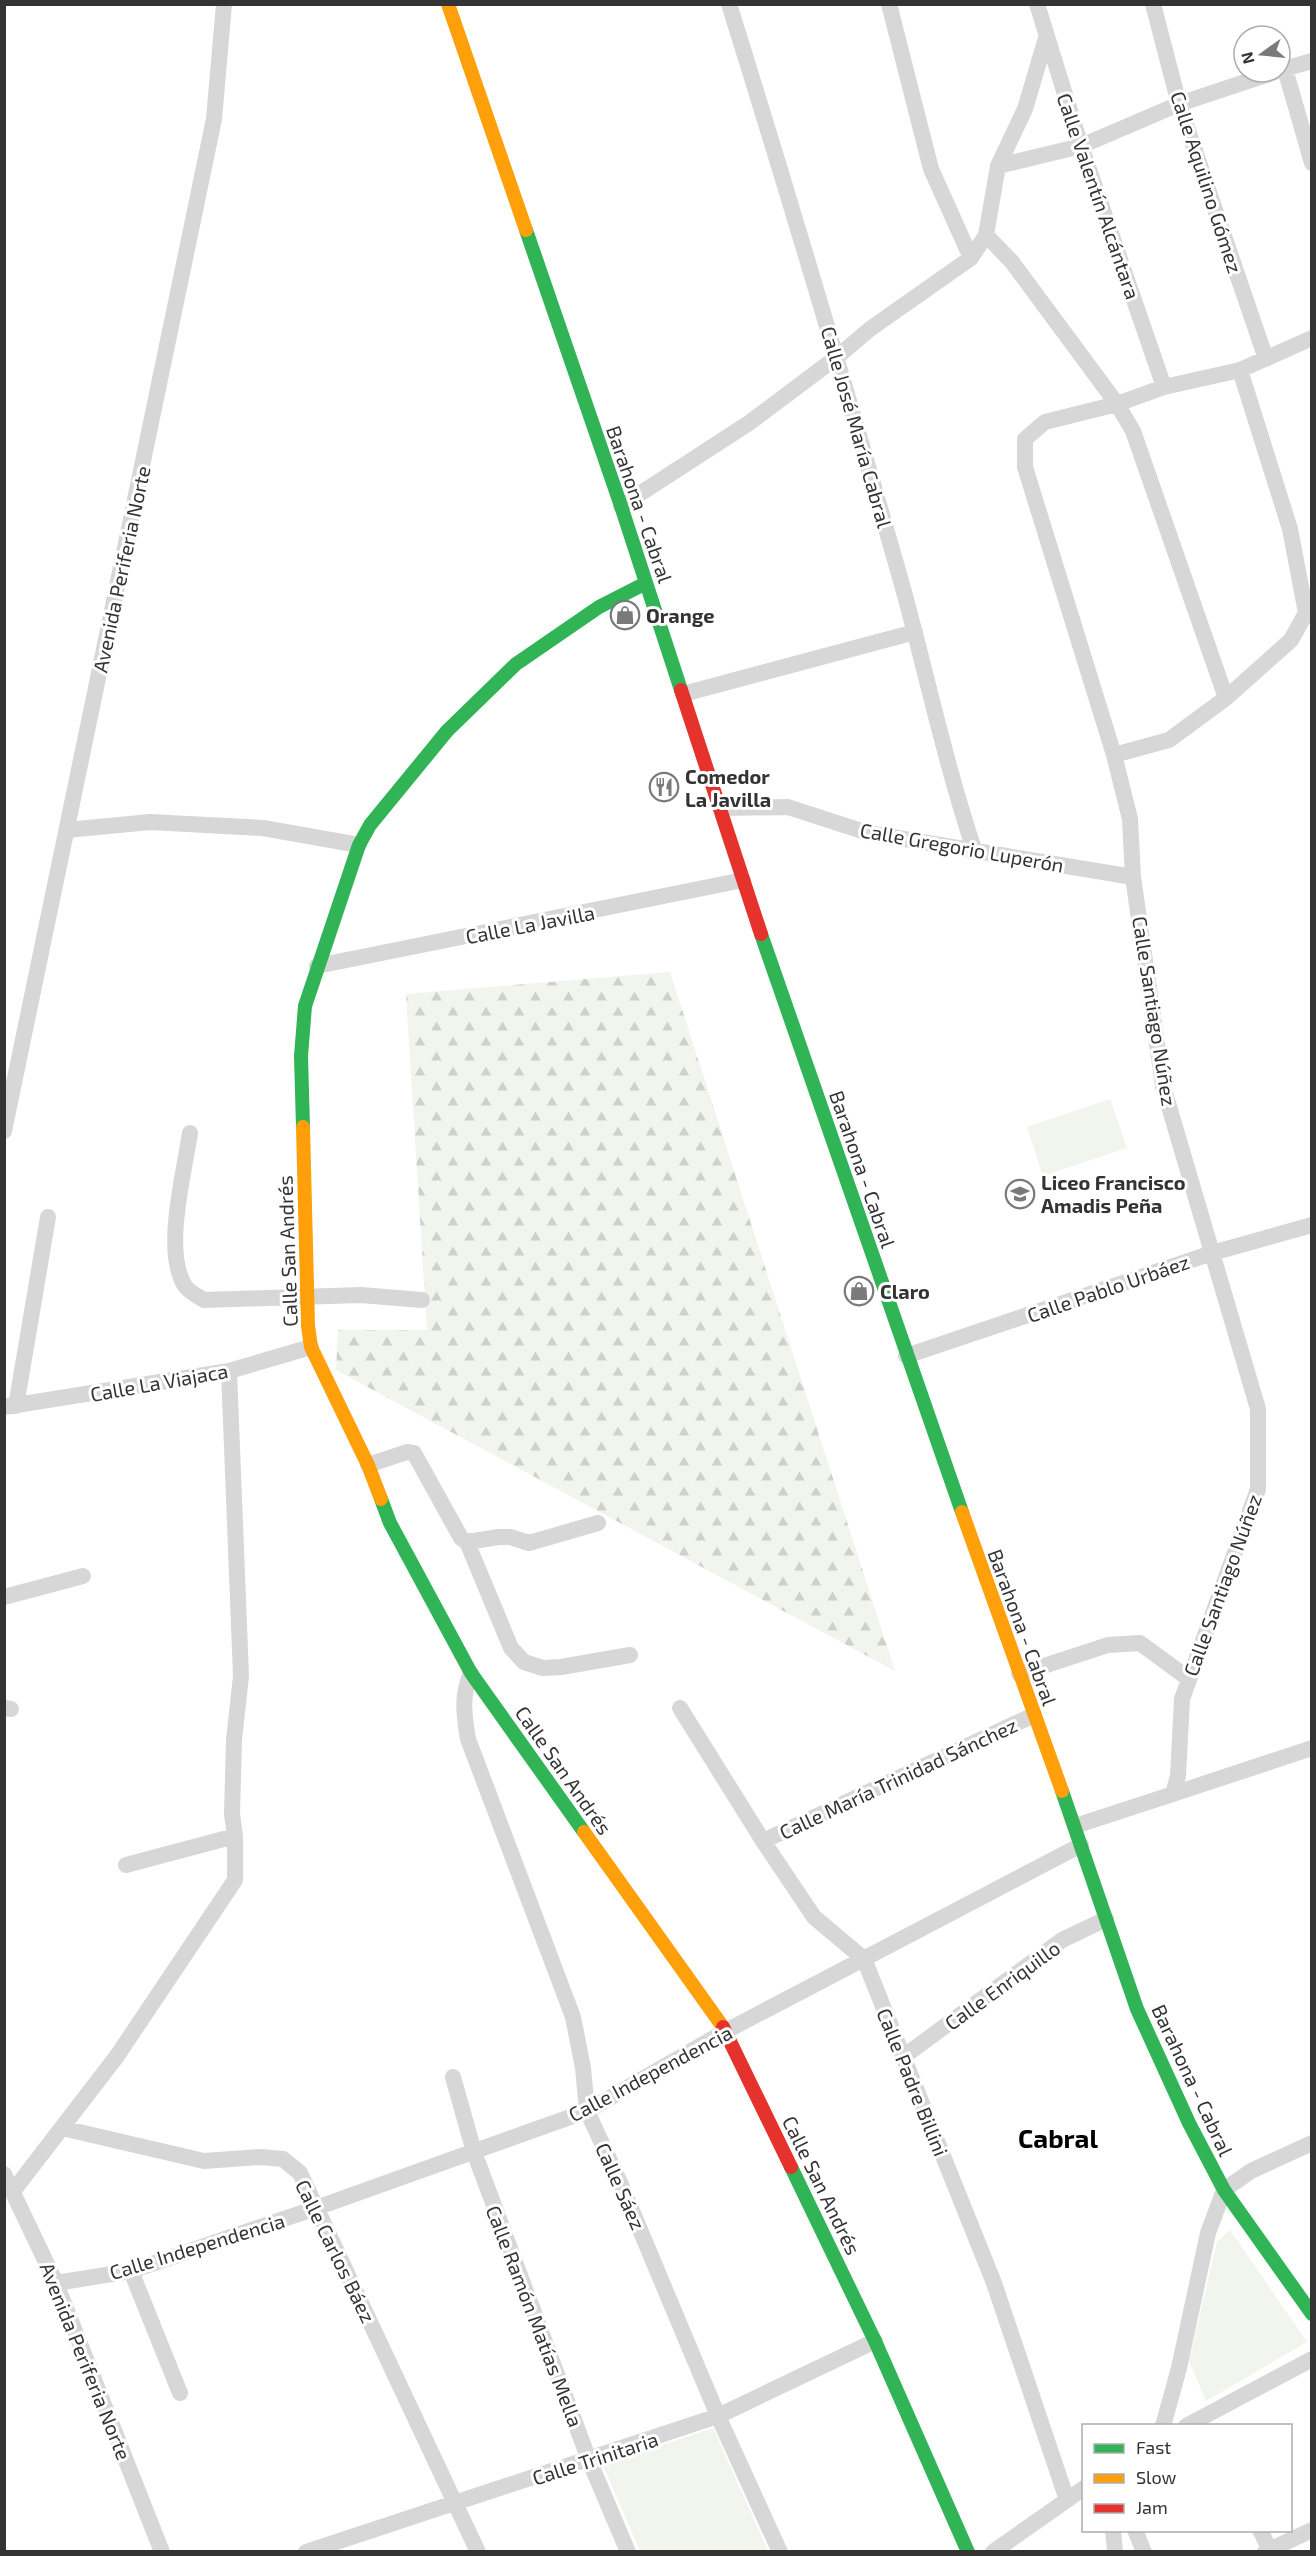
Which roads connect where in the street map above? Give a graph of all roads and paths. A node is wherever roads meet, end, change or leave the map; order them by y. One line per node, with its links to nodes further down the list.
1 (224, 4): 31 (street, Avenida Periferia Norte)
2 (448, 4): 24 (main road, Barahona - Cabral)
3 (729, 4): 19 (street, Calle José María Cabral)
4 (889, 4): 17 (street)
5 (1037, 4): 7 (street, Calle Valentín Alcántara)
6 (1155, 5): 12 (street, Calle Aquilino Gómez)
7 (1046, 38): 13 (street, Calle Valentín Alcántara); 15 (street)
8 (1311, 62): 9 (street)
9 (1292, 67)
10 (1238, 84): 12 (street)
11 (1285, 84): 14 (street)
12 (1179, 104): 13 (street); 20 (street, Calle Aquilino Gómez)
13 (1081, 146): 15 (street); 22 (street, Calle Valentín Alcántara)
14 (1311, 163)
15 (998, 166): 16 (street)
16 (986, 235): 17 (street); 23 (street)
17 (971, 258): 19 (street)
18 (1311, 338): 20 (street)
19 (837, 357): 24 (street); 26 (street, Calle José María Cabral)
20 (1266, 359): 21 (street)
21 (1240, 370): 22 (street); 28 (street)
22 (1164, 387): 23 (street)
23 (1118, 404): 28 (street); 29 (street, Calle Santiago Núñez)
24 (621, 506): 25 (main road, Barahona - Cabral)
25 (646, 583): 27 (main road, Barahona - Cabral); 32 (main road, Calle San Andrés)
26 (915, 632): 27 (street); 33 (street, Calle José María Cabral)
27 (683, 694): 30 (main road, Barahona - Cabral)
28 (1227, 698): 29 (street)
29 (1114, 755): 34 (street, Calle Santiago Núñez)
30 (721, 808): 33 (street, Calle Gregorio Luperón); 35 (main road, Barahona - Cabral)
31 (67, 830): 32 (street); 37 (street, Avenida Periferia Norte)
32 (359, 845): 36 (main road, Calle San Andrés)
33 (975, 852): 34 (street, Calle Gregorio Luperón)
34 (1133, 878): 41 (street, Calle Santiago Núñez)
35 (743, 880): 36 (street, Calle La Javilla); 45 (main road, Barahona - Cabral)
36 (316, 966): 42 (main road, Calle San Andrés)
37 (4, 1131)
38 (190, 1133): 42 (street)
39 (48, 1217): 47 (street)
40 (1311, 1225): 41 (street, Calle Pablo Urbáez)
41 (1212, 1253): 45 (street, Calle Pablo Urbáez); 56 (street, Calle Santiago Núñez)
42 (307, 1296): 43 (street); 44 (main road, Calle San Andrés)
43 (422, 1300)
44 (311, 1347): 46 (street, Calle La Viajaca); 48 (main road, Calle San Andrés)
45 (906, 1356): 55 (main road, Barahona - Cabral)
46 (229, 1371): 47 (street, Calle La Viajaca); 62 (street)
47 (10, 1406)
48 (368, 1465): 50 (street); 54 (main road, Calle San Andrés)
49 (598, 1523): 50 (street)
50 (467, 1542): 53 (street)
51 (82, 1576): 52 (street)
52 (4, 1597)
53 (630, 1654)
54 (471, 1673): 68 (main road, Calle San Andrés); 71 (street, Calle Sáez)
55 (1019, 1674): 56 (street); 58 (main road, Barahona - Cabral)
56 (1189, 1679): 60 (street, Calle Santiago Núñez)
57 (680, 1708): 63 (street, Calle Padre Billini)
58 (1034, 1715): 61 (main road, Barahona - Cabral); 63 (street, Calle María Trinidad Sánchez)
59 (1311, 1748): 60 (street)
60 (1173, 1794): 61 (street)
61 (1075, 1826): 64 (main road, Barahona - Cabral)
62 (235, 1836): 65 (street); 72 (street)
63 (763, 1841): 67 (street, Calle Padre Billini)
64 (1082, 1845): 66 (main road, Barahona - Cabral); 67 (street, Calle Independencia)
65 (126, 1865)
66 (1106, 1919): 69 (street, Calle Enriquillo); 77 (main road, Barahona - Cabral)
67 (864, 1959): 68 (street, Calle Independencia); 69 (street, Calle Padre Billini)
68 (726, 2031): 71 (street, Calle Independencia); 82 (main road, Calle San Andrés)
69 (903, 2057): 90 (street, Calle Padre Billini)
70 (453, 2077): 74 (street, Calle Ramón Matías Mella)
71 (587, 2111): 74 (street, Calle Independencia); 85 (street, Calle Sáez)
72 (62, 2128): 76 (street); 78 (street, Calle Carlos Báez)
73 (1311, 2143): 77 (street)
74 (474, 2152): 78 (street, Calle Independencia); 88 (street, Calle Ramón Matías Mella)
75 (4, 2174): 76 (street, Avenida Periferia Norte)
76 (14, 2190): 80 (street, Avenida Periferia Norte)
77 (1224, 2190): 81 (main road, Barahona - Cabral); 87 (street)
78 (316, 2208): 79 (street, Calle Independencia); 91 (street, Calle Carlos Báez)
79 (131, 2271): 80 (street, Calle Independencia); 84 (street)
80 (56, 2283): 98 (street, Avenida Periferia Norte)
81 (1311, 2314)
82 (875, 2341): 85 (street, Calle Trinitaria); 103 (main road, Calle San Andrés)
83 (1311, 2359): 86 (street)
84 (180, 2393)
85 (718, 2416): 88 (street, Calle Trinitaria); 102 (street, Calle Sáez)
86 (1197, 2423)
87 (1164, 2424)
88 (589, 2460): 91 (street, Calle Trinitaria); 101 (street, Calle Ramón Matías Mella)
89 (1082, 2489): 90 (street)
90 (1068, 2500): 104 (street)
91 (457, 2504): 96 (street, Calle Trinitaria); 100 (street, Calle Carlos Báez)
92 (1311, 2530): 97 (street)
93 (1113, 2532): 105 (street)
94 (1136, 2532): 106 (street)
95 (1261, 2532): 97 (street)
96 (353, 2544): 99 (street, Calle Trinitaria)
97 (1269, 2551)
98 (162, 2552)
99 (306, 2552)
100 (478, 2552)
101 (628, 2552)
102 (780, 2552)
103 (968, 2552)
104 (993, 2552)
105 (1115, 2552)
106 (1144, 2552)

